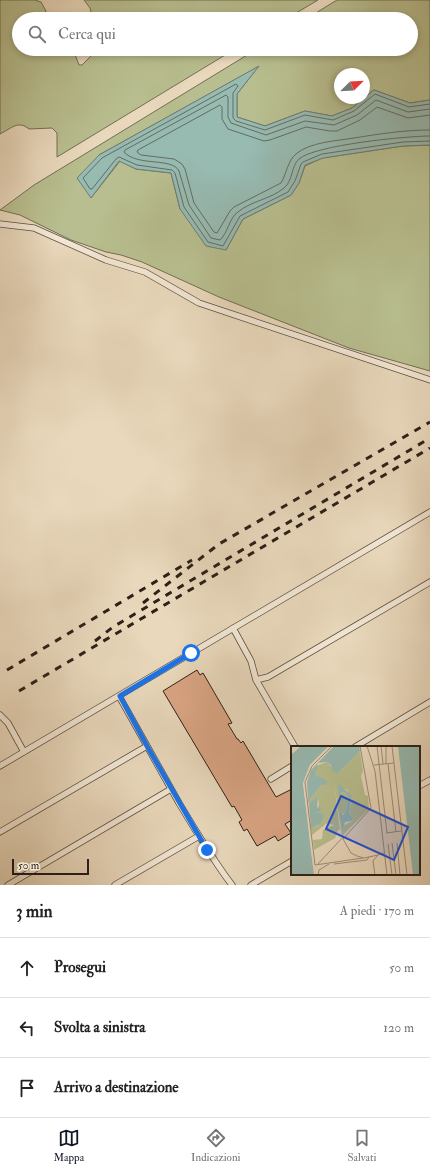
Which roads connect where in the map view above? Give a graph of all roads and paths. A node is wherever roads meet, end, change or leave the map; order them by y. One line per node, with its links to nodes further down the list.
1 (0, 224): 2 (lane)
2 (430, 380)
3 (430, 512): 5 (lane)
4 (430, 582): 6 (lane)
5 (233, 628): 6 (lane); 7 (lane)
6 (256, 680): 11 (lane)
7 (120, 696): 10 (lane); 13 (lane)
8 (430, 702): 12 (lane)
9 (0, 715): 13 (lane)
10 (147, 746): 19 (lane); 20 (lane)
11 (294, 746)
12 (357, 746)
13 (24, 752): 14 (lane)
14 (0, 766)
15 (291, 767): 16 (lane)
16 (271, 779)
17 (430, 780): 18 (lane)
18 (420, 785)
19 (171, 789): 21 (lane); 23 (lane)
20 (0, 832)
21 (199, 836): 24 (lane); 25 (lane)
22 (291, 862): 26 (lane)
23 (8, 885)
24 (115, 885)
25 (232, 885)
26 (251, 885)

